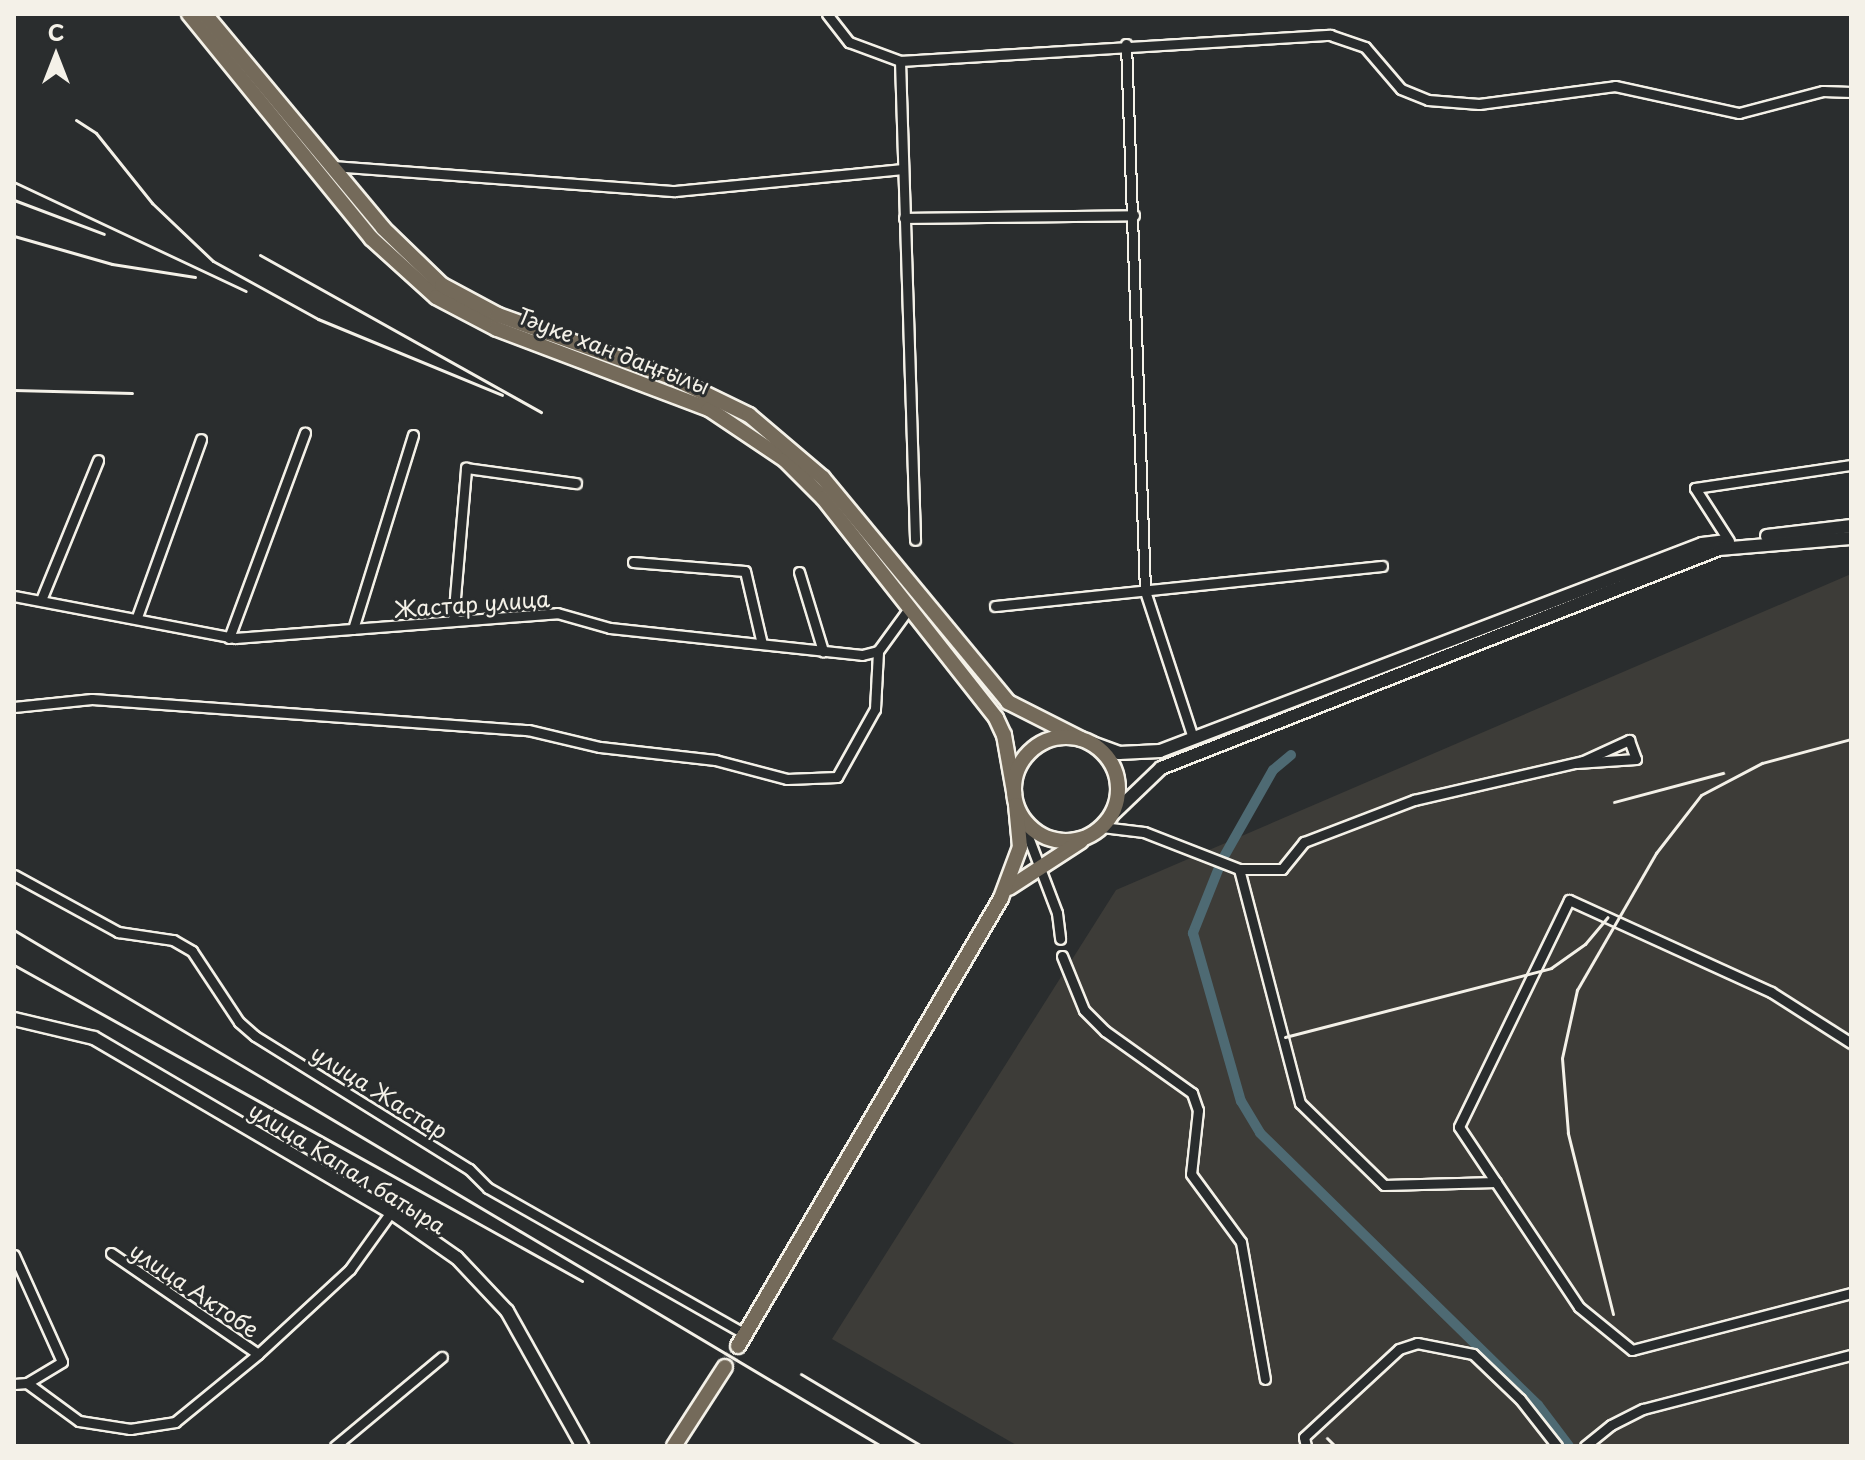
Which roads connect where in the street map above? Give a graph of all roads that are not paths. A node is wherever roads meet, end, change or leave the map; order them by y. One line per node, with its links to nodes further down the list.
1 (189, 14): 7 (main road, Тәуке хан даңғылы)
2 (205, 14): 7 (main road, Тәуке хан даңғылы)
3 (827, 14): 5 (street)
4 (1126, 44): 5 (street); 6 (street); 10 (street)
5 (900, 61): 9 (street)
6 (1851, 92)
7 (275, 107): 8 (main road, Тәуке хан даңғылы); 12 (main road, Тәуке хан даңғылы)
8 (332, 166): 9 (street); 12 (main road, Тәуке хан даңғылы)
9 (903, 169): 11 (street)
10 (1134, 215): 11 (street); 26 (street)
11 (904, 218): 21 (street)
12 (377, 233): 30 (main road, Тәуке хан даңғылы); 38 (main road, Тәуке хан даңғылы)
13 (305, 433): 34 (street)
14 (413, 435): 33 (street)
15 (201, 439): 31 (street)
16 (98, 460): 28 (street)
17 (1851, 465): 22 (street)
18 (576, 483): 32 (street)
19 (1851, 526): 22 (main road)
20 (1851, 538): 45 (main road)
21 (915, 540)
22 (1729, 541): 41 (main road)
23 (633, 562): 35 (street)
24 (1382, 566): 26 (street)
25 (799, 572): 36 (street)
26 (1145, 591): 29 (street); 41 (street)
27 (14, 596): 28 (street, Жастар улица)
28 (41, 600): 31 (street, Жастар улица)
29 (995, 606)
30 (910, 607): 37 (street); 39 (main road, Тәуке хан даңғылы)
31 (137, 617): 34 (street, Жастар улица)
32 (453, 621): 33 (street, Жастар улица); 35 (street, Жастар улица)
33 (353, 629): 34 (street, Жастар улица)
34 (229, 638)
35 (762, 644): 36 (street, Жастар улица)
36 (823, 651): 37 (street, Жастар улица)
37 (878, 651): 40 (street)
38 (985, 679): 39 (main road); 42 (main road, Тәуке хан даңғылы)
39 (973, 689): 44 (main road, Тәуке хан даңғылы)
40 (14, 707)
41 (1193, 738): 42 (main road)
42 (1086, 741): 44 (main road); 45 (main road)
43 (1576, 763): 43 (street); 48 (street)
44 (1017, 804): 46 (main road); 47 (street); 50 (main road, Тәуке хан даңғылы)
45 (1107, 821): 46 (main road); 48 (street)
46 (1089, 836): 47 (main road)
47 (1041, 865): 50 (main road); 51 (street)
48 (1239, 869): 55 (street)
49 (14, 875): 60 (street, улица Жастар)
50 (1001, 898): 60 (main road)
51 (1060, 939)
52 (1062, 956): 65 (street)
53 (14, 1019): 56 (main road, улица Капал батыра)
54 (1851, 1043): 55 (street)
55 (1496, 1182): 59 (street)
56 (391, 1212): 61 (street, улица Актобе); 69 (main road, улица Капал батыра)
57 (111, 1253): 61 (street, улица Актобе)
58 (14, 1255): 66 (street)
59 (1851, 1293)
60 (741, 1340)
61 (258, 1354): 66 (street, улица Актобе)
62 (1851, 1355): 73 (street)
63 (442, 1357): 68 (street)
64 (725, 1367): 70 (main road)
65 (1265, 1379)
66 (27, 1383): 67 (street)
67 (14, 1384)
68 (335, 1446)
69 (583, 1446)
70 (675, 1446)
71 (1306, 1446): 72 (street)
72 (1557, 1446)
73 (1585, 1446)

